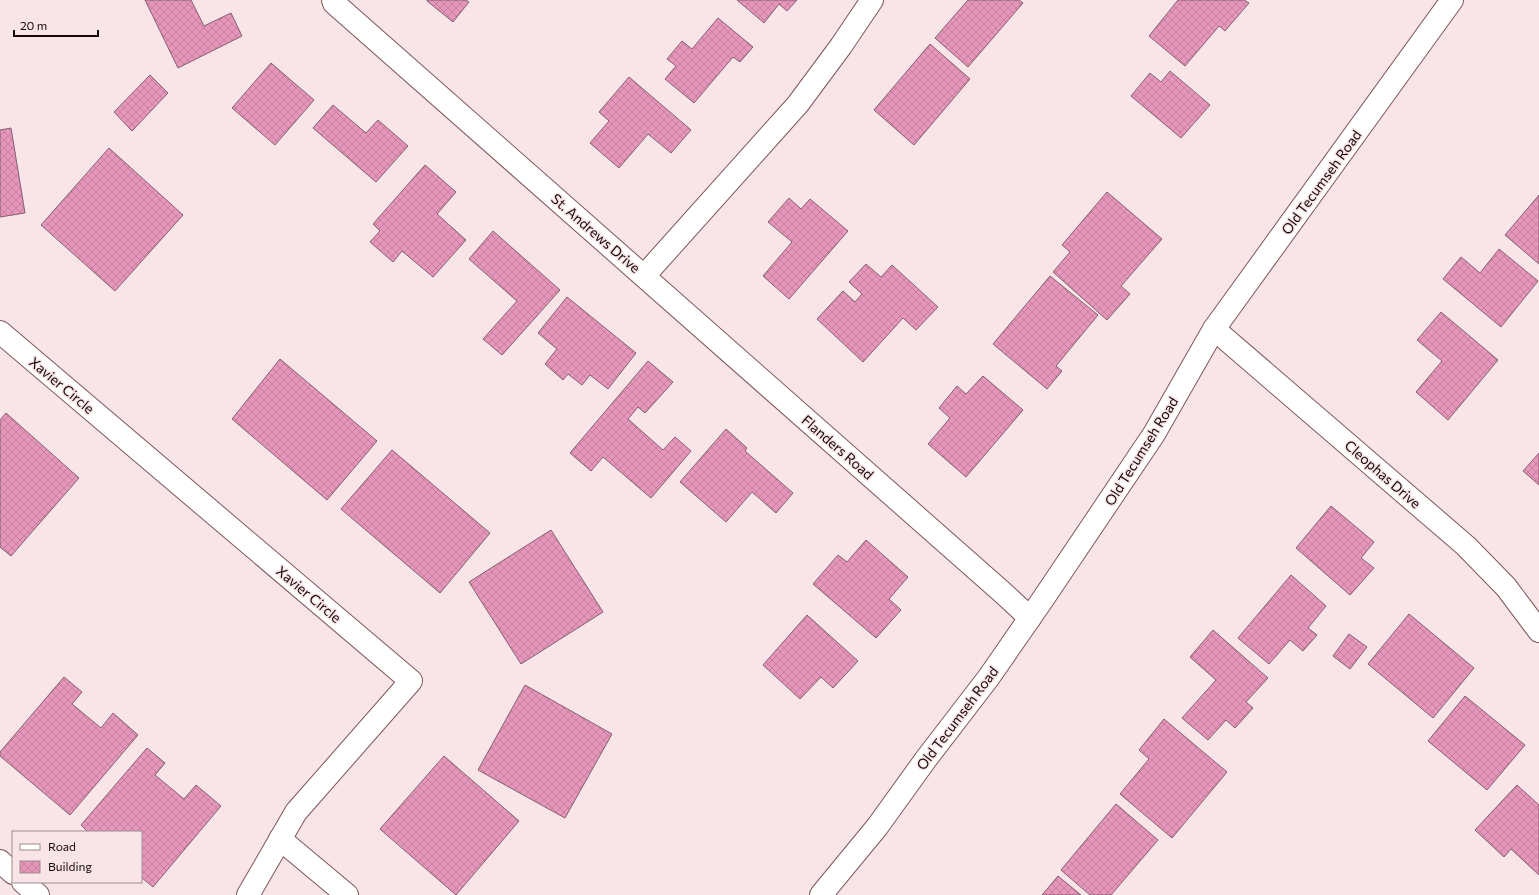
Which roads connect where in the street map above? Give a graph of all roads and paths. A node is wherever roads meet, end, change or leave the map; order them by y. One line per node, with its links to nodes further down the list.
1 (333, 0): 4 (street, St. Andrews Drive)
2 (872, 0): 4 (street, St. Andrews Drive)
3 (1452, 0): 5 (street, Old Tecumseh Road)
4 (644, 276): 7 (street, Flanders Road)
5 (1214, 329): 7 (street, Old Tecumseh Road); 8 (street, Cleophas Drive)
6 (0, 332): 9 (street, Xavier Circle)
7 (1030, 618): 16 (street, Old Tecumseh Road)
8 (1539, 631)
9 (280, 839): 14 (street, Xavier Circle); 15 (street)
10 (0, 861): 11 (street)
11 (12, 872)
12 (24, 883): 13 (street)
13 (38, 895)
14 (248, 895)
15 (347, 895)
16 (820, 895)

